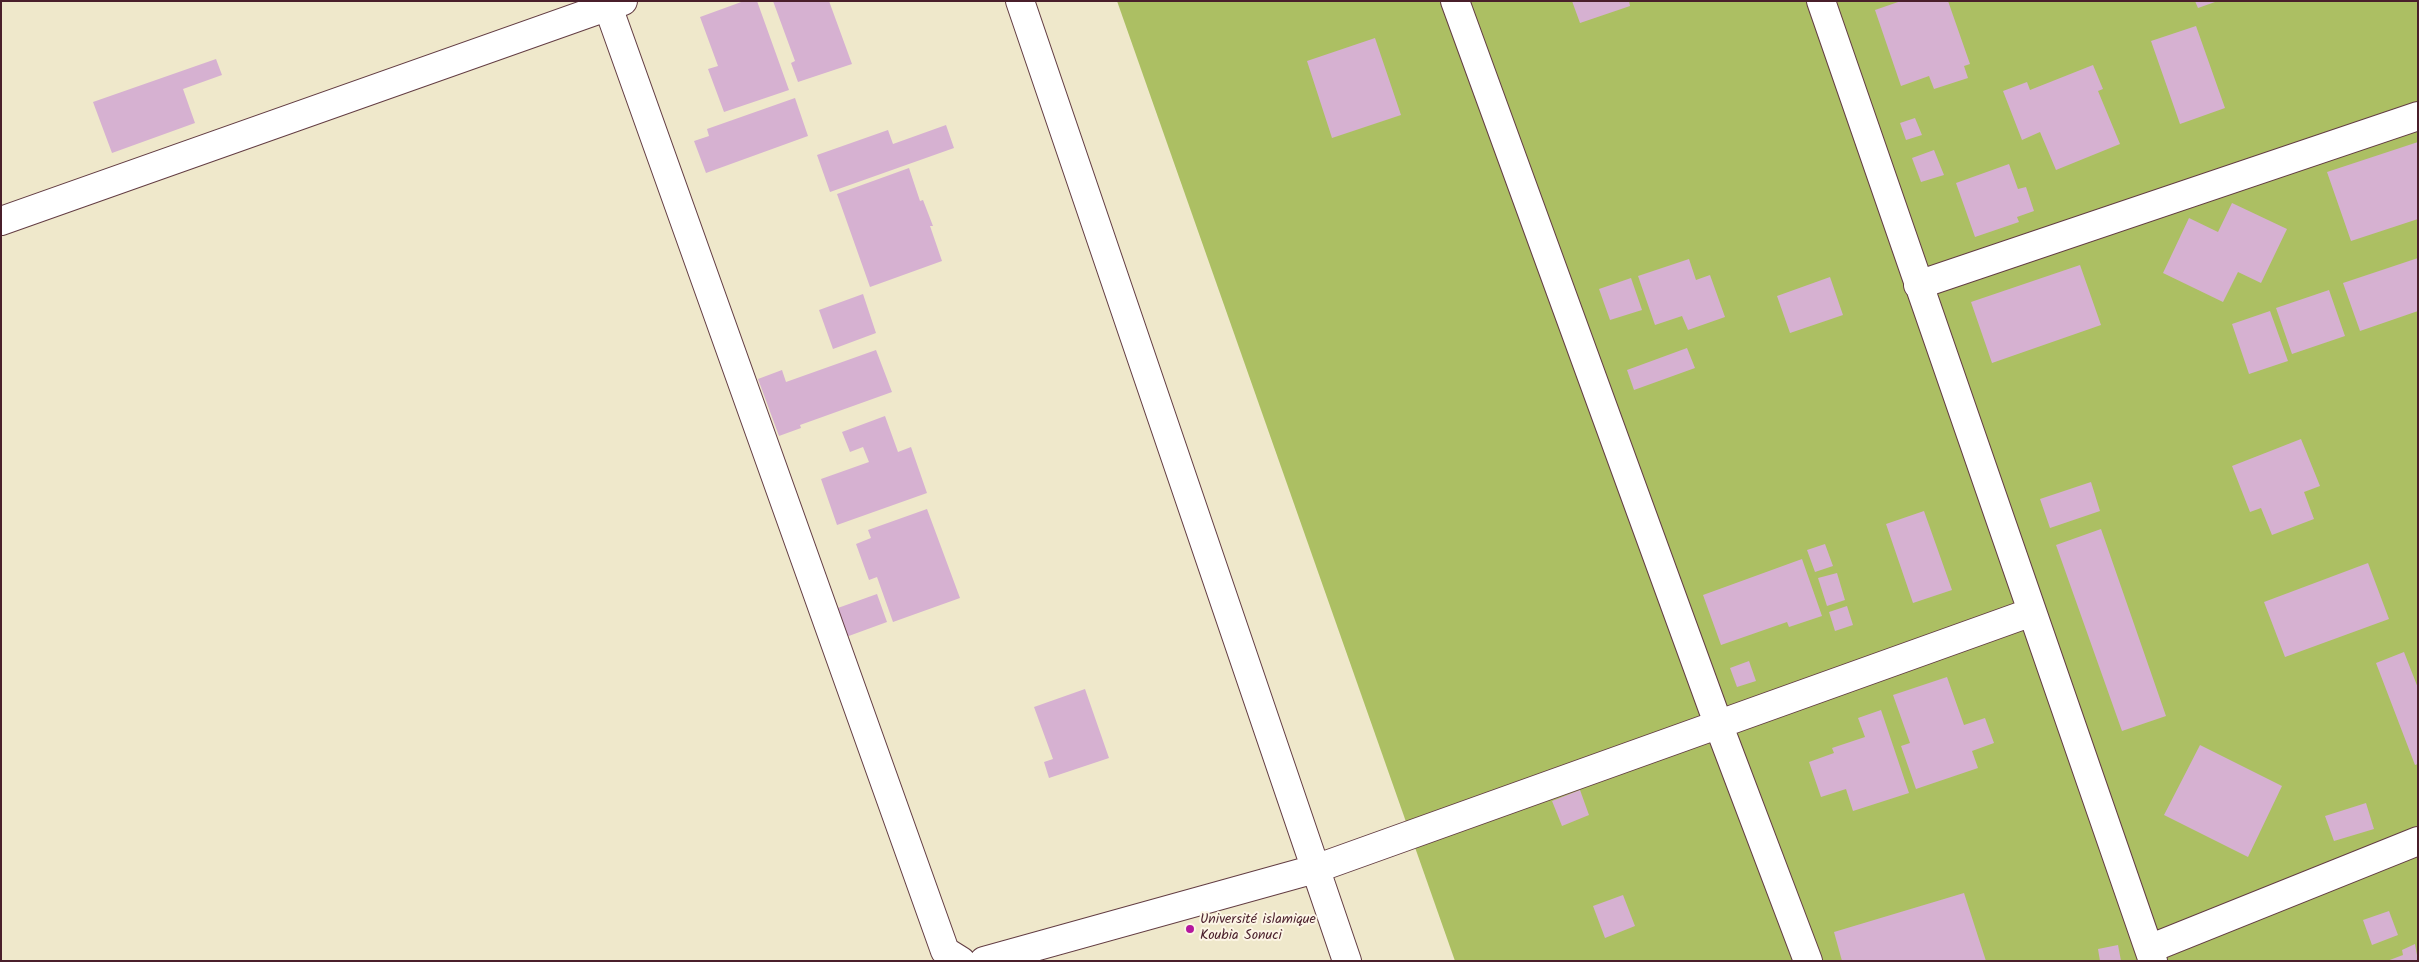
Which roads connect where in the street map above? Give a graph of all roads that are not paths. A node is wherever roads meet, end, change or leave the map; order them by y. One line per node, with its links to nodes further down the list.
1 (1020, 1): 11 (street)
2 (1455, 1): 9 (street)
3 (1820, 1): 7 (street)
4 (612, 3): 6 (street); 13 (street)
5 (2418, 116): 7 (street)
6 (1, 221)
7 (1918, 285): 8 (street)
8 (2032, 612): 9 (street); 12 (street)
9 (1719, 726): 11 (street); 16 (street)
10 (2418, 841): 12 (street)
11 (1316, 869): 14 (street); 15 (street)
12 (2151, 955)
13 (961, 961)
14 (984, 961)
15 (1347, 961)
16 (1808, 961)

